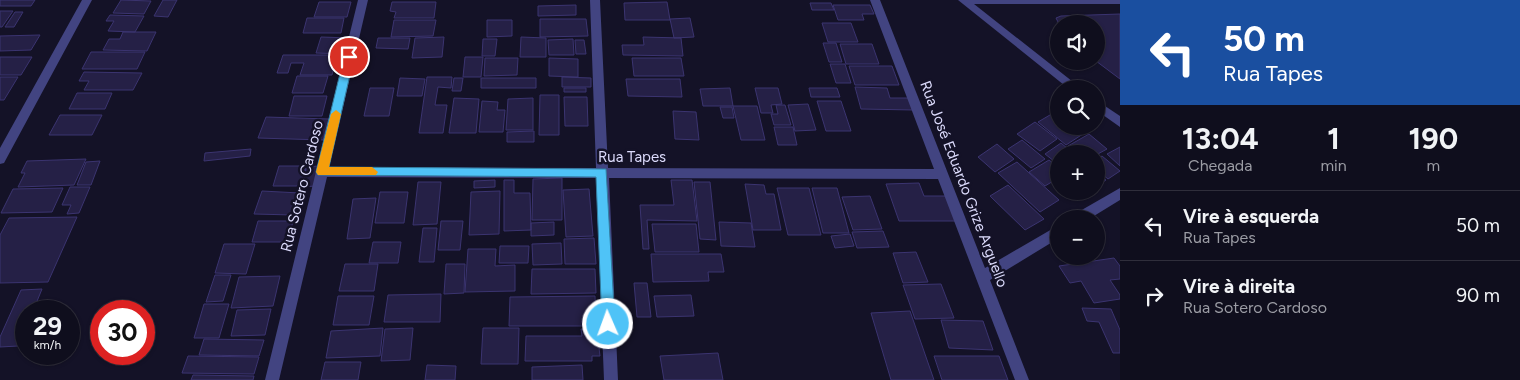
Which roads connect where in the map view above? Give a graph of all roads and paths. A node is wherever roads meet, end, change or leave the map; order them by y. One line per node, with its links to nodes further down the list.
1 (87, 0): 10 (street)
2 (363, 0): 11 (street, Rua Sotero Cardoso)
3 (595, 0): 12 (street)
4 (875, 0): 13 (street, Rua José Eduardo Grize Arguello)
5 (963, 0): 6 (street); 7 (street)
6 (1120, 0)
7 (1065, 80)
8 (1105, 111): 9 (street)
9 (1120, 122)
10 (0, 159)
11 (322, 172): 12 (street, Rua Tapes); 18 (street, Rua Sotero Cardoso)
12 (602, 173): 13 (street, Rua Tapes); 19 (street)
13 (942, 174): 17 (street, Rua José Eduardo Grize Arguello)
14 (1120, 193): 15 (street)
15 (1093, 210)
16 (1050, 235): 17 (street)
17 (982, 277): 20 (street, Rua José Eduardo Grize Arguello)
18 (272, 380)
19 (611, 380)
20 (1022, 380)

